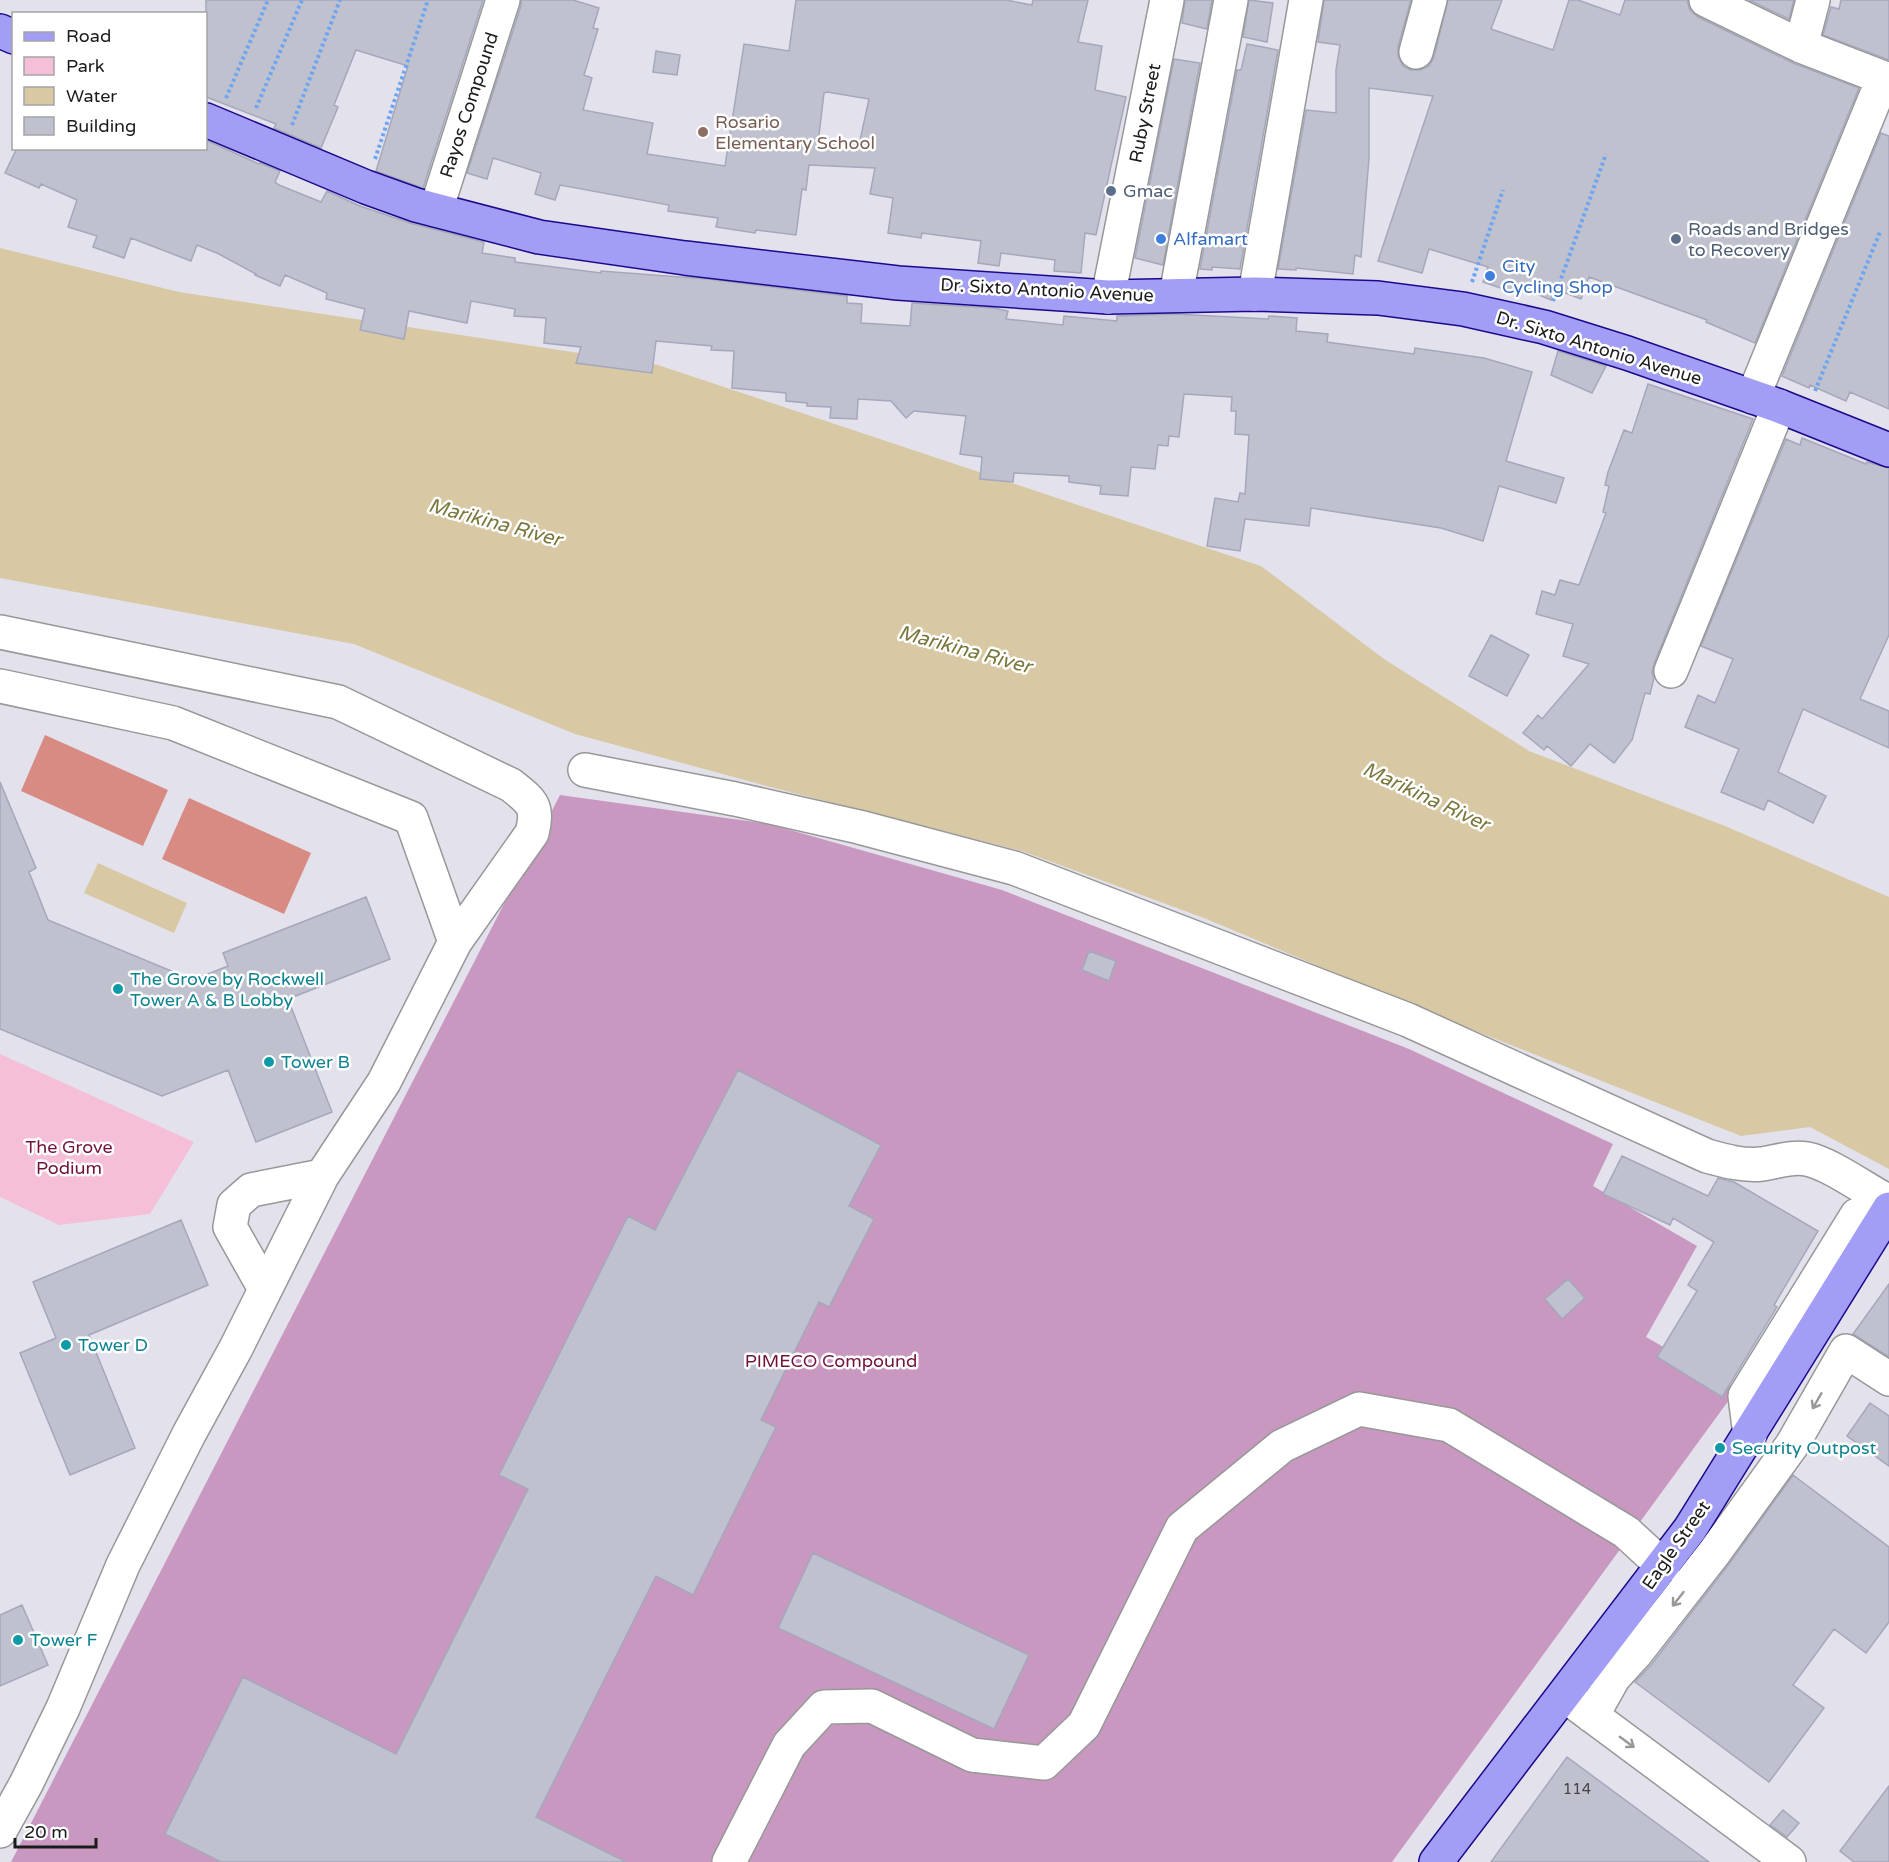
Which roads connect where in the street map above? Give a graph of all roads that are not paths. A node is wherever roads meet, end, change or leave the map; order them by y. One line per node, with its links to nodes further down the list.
1 (503, 0): 13 (street, Rayos Compound)
2 (1167, 0): 16 (street, Ruby Street)
3 (1231, 0): 15 (street)
4 (1306, 0): 14 (street)
5 (1430, 0): 9 (street)
6 (1706, 0): 8 (street)
7 (1813, 0): 8 (street)
8 (1802, 46): 10 (street)
9 (1416, 52)
10 (1889, 80)
11 (1889, 87): 17 (street)
12 (222, 127): 13 (main road, Dr. Sixto Antonio Avenue)
13 (436, 210): 16 (main road, Dr. Sixto Antonio Avenue)
14 (1254, 294): 15 (main road, Dr. Sixto Antonio Avenue); 17 (main road, Dr. Sixto Antonio Avenue)
15 (1176, 295): 16 (main road, Dr. Sixto Antonio Avenue)
16 (1108, 297)
17 (1779, 406): 18 (main road, Dr. Sixto Antonio Avenue); 20 (street)
18 (1889, 450)
19 (0, 632): 23 (street)
20 (1671, 671)
21 (0, 686): 23 (street)
22 (585, 770): 25 (street)
23 (455, 942): 24 (street)
24 (322, 1176): 26 (street); 26 (street)
25 (1880, 1211): 28 (main road, Eagle Street)
26 (265, 1289): 33 (street)
27 (1889, 1379): 29 (street, one-way to 29)
28 (1690, 1529): 29 (street); 30 (main road, Eagle Street)
29 (1714, 1553): 32 (street, one-way to 32)
30 (1663, 1566): 31 (main road, Eagle Street); 34 (street)
31 (1564, 1694): 32 (street); 35 (main road, Eagle Street)
32 (1592, 1716): 36 (street, one-way to 36)
33 (0, 1831)
34 (729, 1862)
35 (1436, 1862)
36 (1789, 1862)

